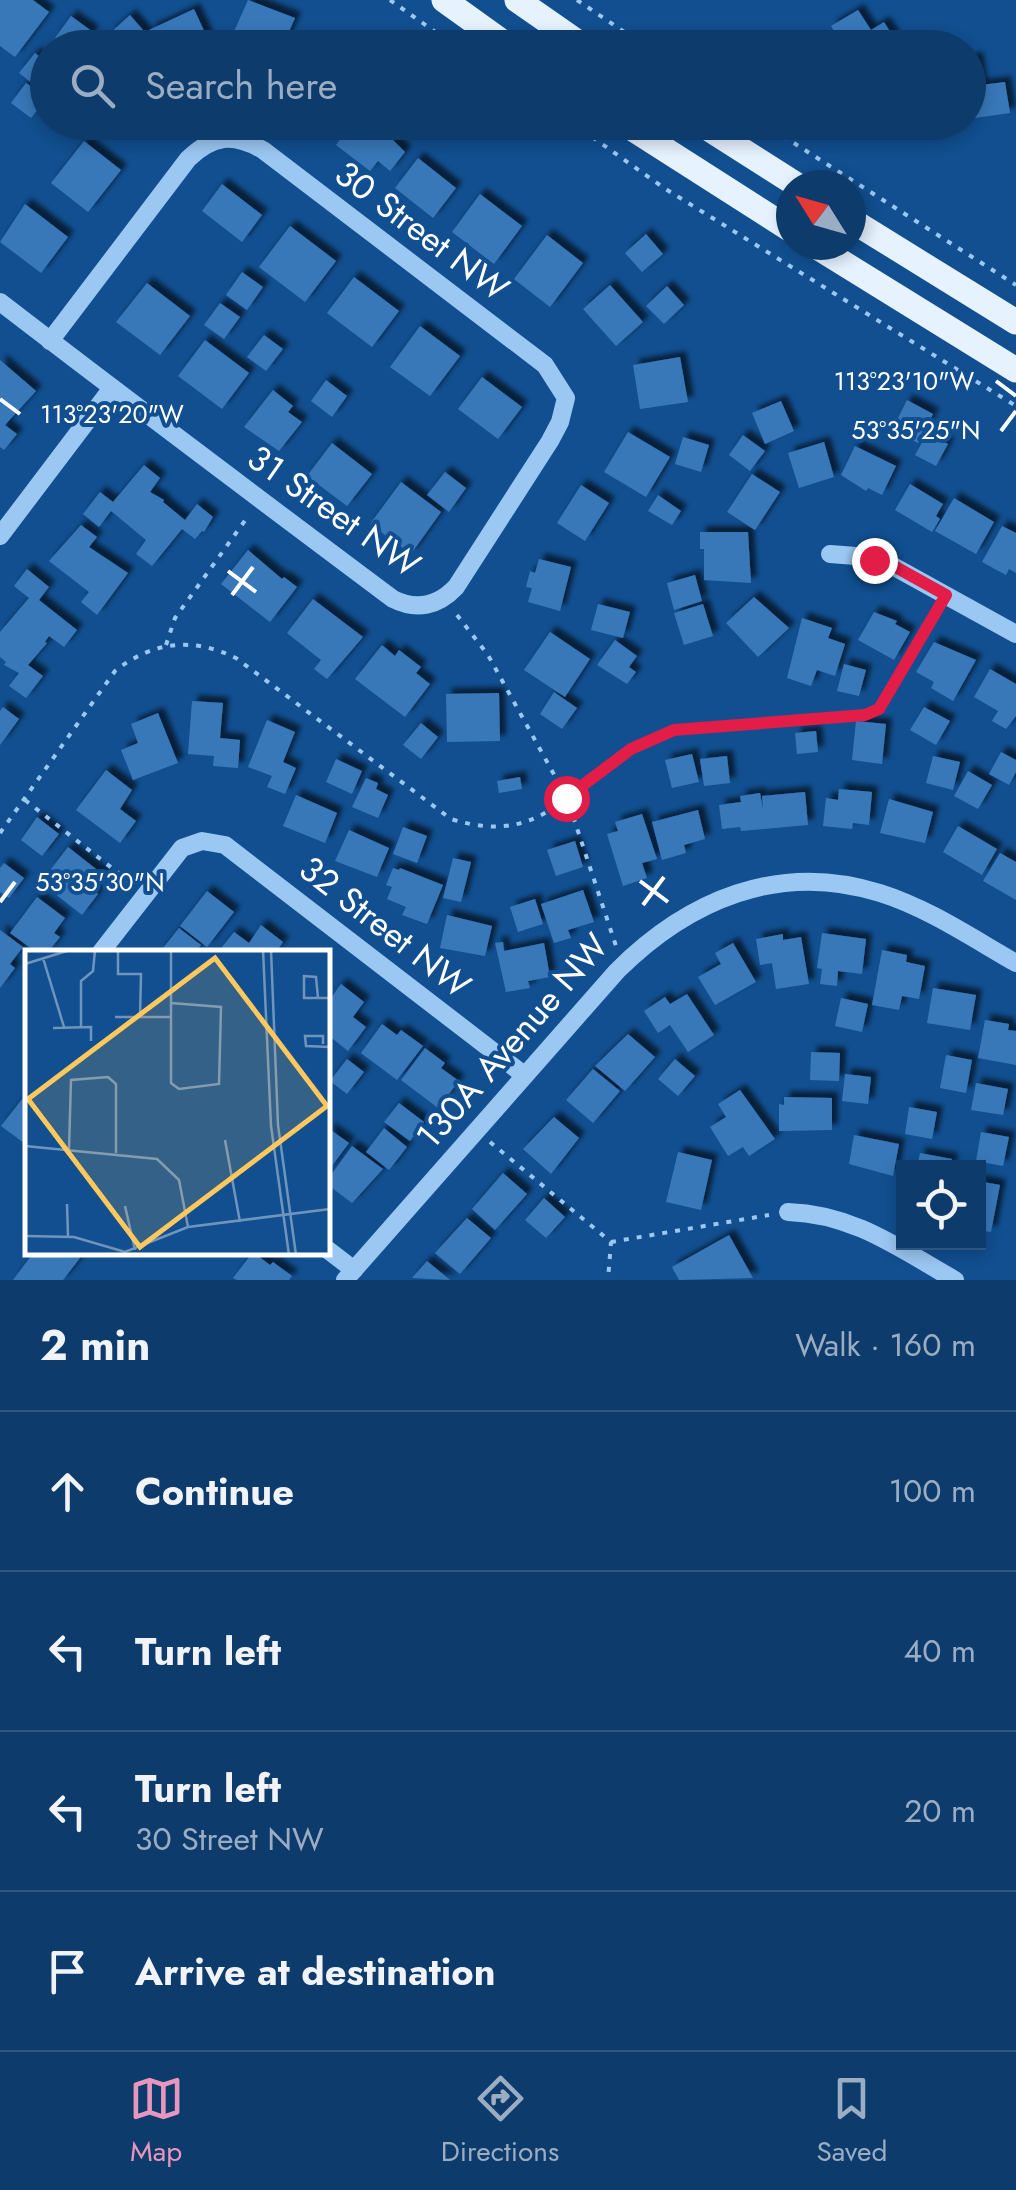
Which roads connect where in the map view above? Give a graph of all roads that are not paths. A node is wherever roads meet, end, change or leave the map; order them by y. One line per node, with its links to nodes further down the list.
1 (444, 0): 3 (main road)
2 (517, 0): 4 (main road)
3 (486, 30)
4 (560, 30)
5 (217, 140): 15 (street, 30 Street NW)
6 (239, 140): 20 (street, 30 Street NW)
7 (650, 140): 10 (main road)
8 (726, 140): 9 (main road)
9 (776, 172)
10 (776, 220)
11 (866, 229): 14 (main road)
12 (838, 260): 16 (main road)
13 (0, 302): 15 (street, 31 Street NW)
14 (1016, 322)
15 (50, 341): 17 (street, 31 Street NW)
16 (1016, 370)
17 (112, 388): 18 (street); 20 (street, 31 Street NW)
18 (4, 523)
19 (830, 554): 21 (street)
20 (444, 599)
21 (1016, 634)
22 (102, 950): 24 (street, 32 Street NW)
23 (1016, 963): 24 (street, 130A Avenue NW)
24 (524, 1075): 27 (street, 130A Avenue NW)
25 (788, 1212): 28 (street)
26 (330, 1252): 27 (street)
27 (350, 1275)
28 (955, 1280)

